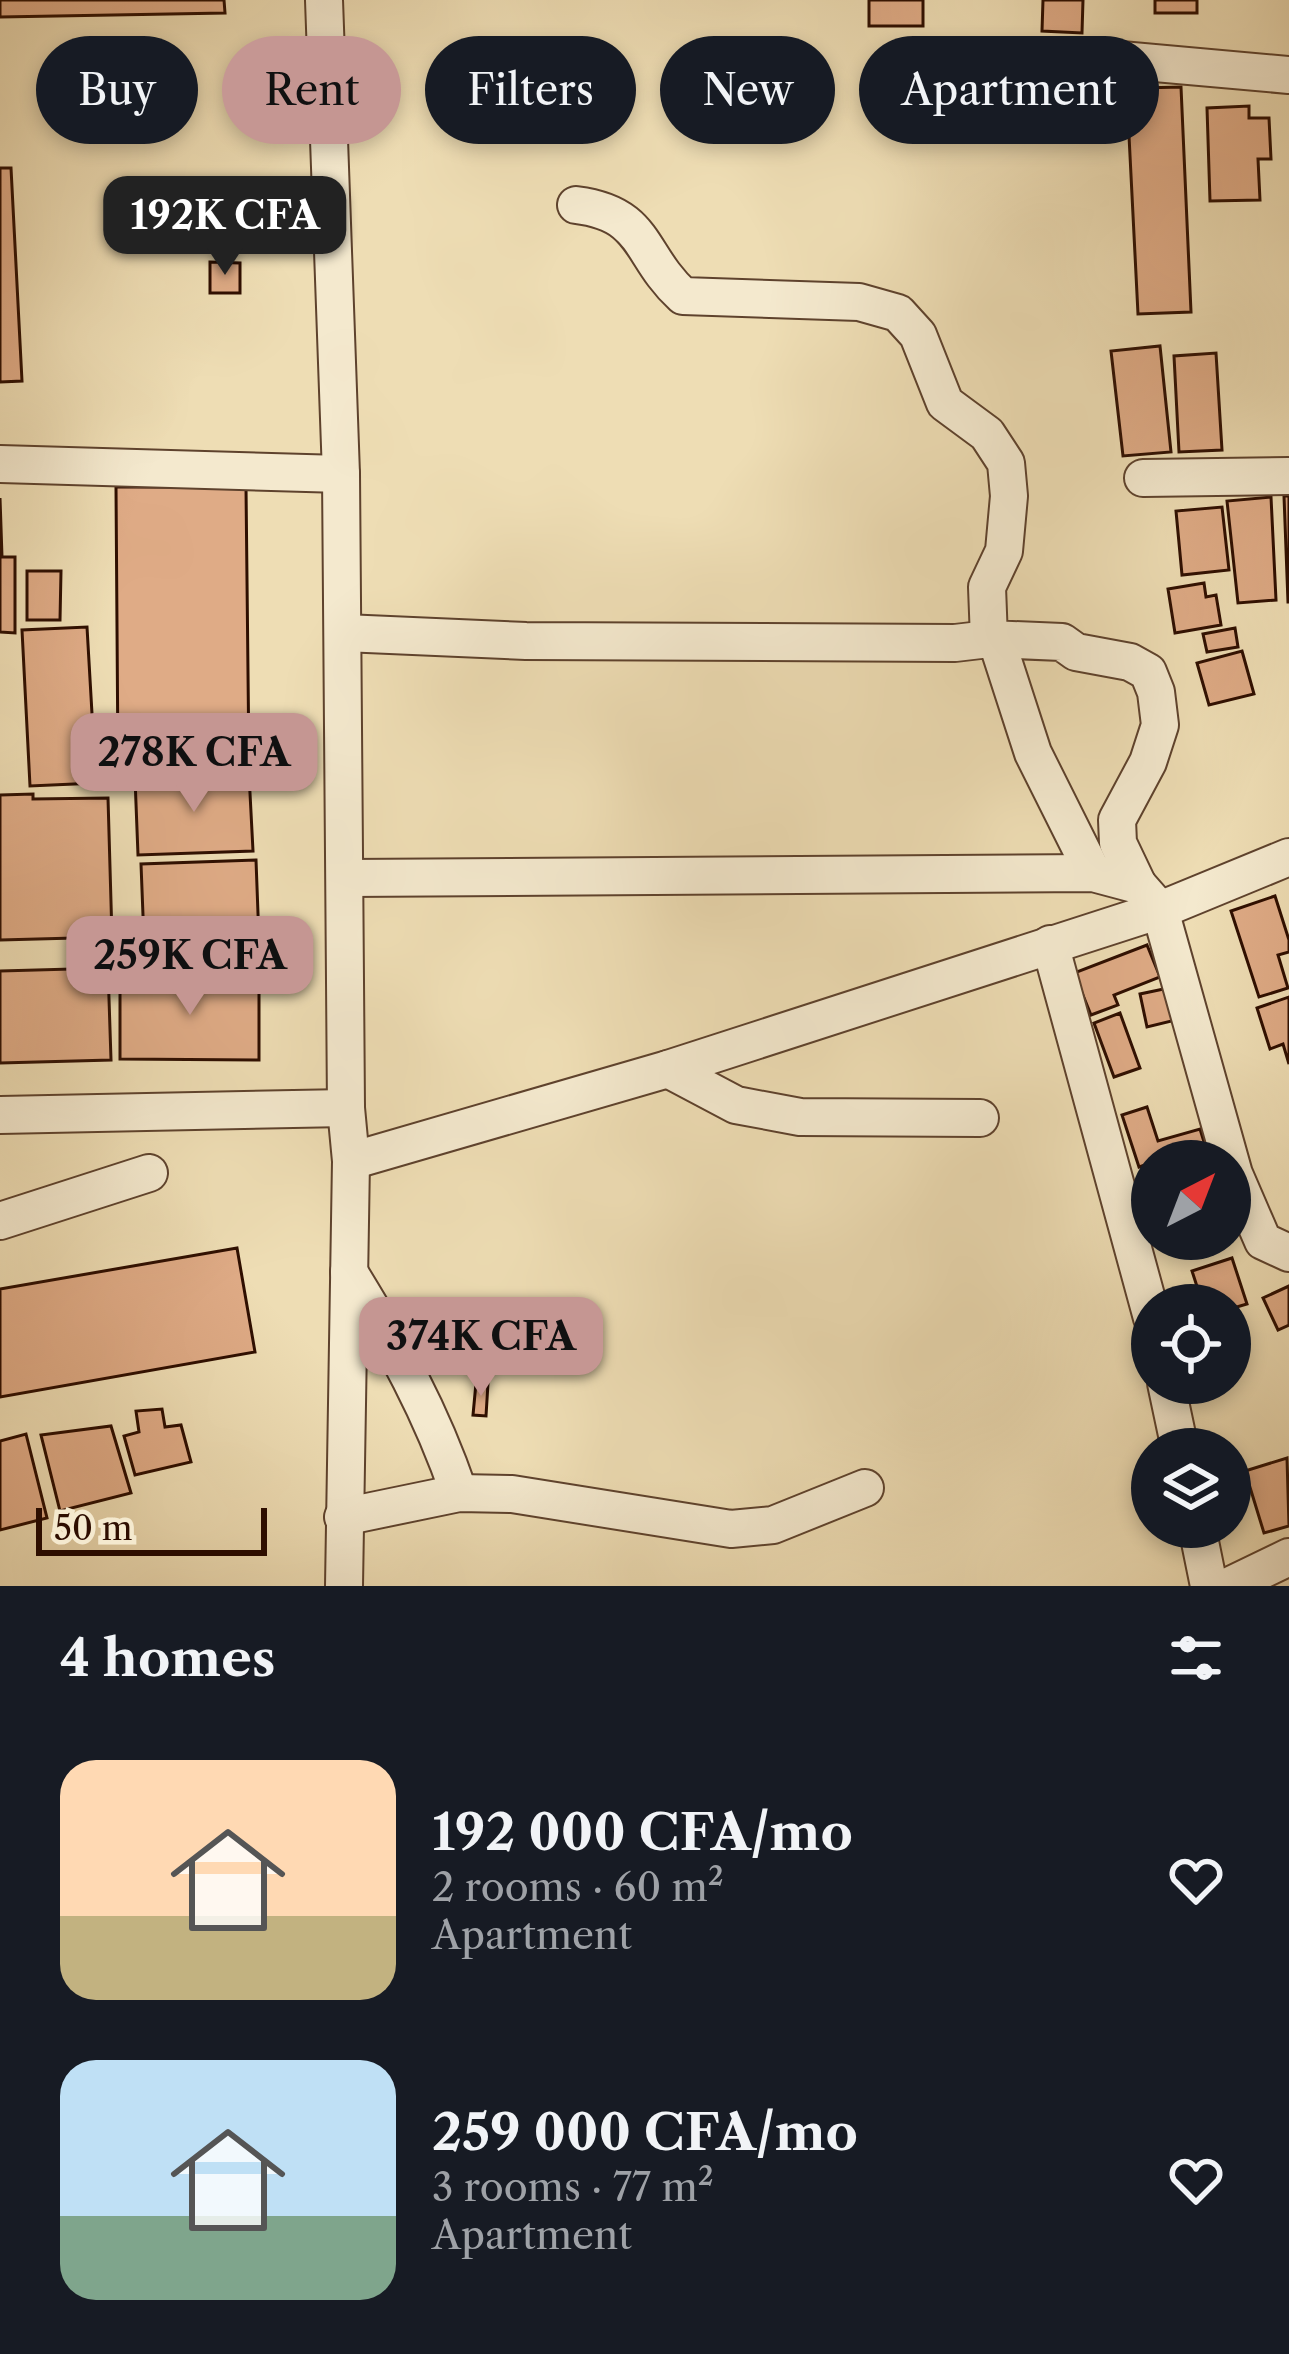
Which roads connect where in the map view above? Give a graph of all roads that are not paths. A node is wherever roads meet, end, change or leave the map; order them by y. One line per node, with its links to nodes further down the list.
1 (324, 0): 6 (street)
2 (1159, 63): 3 (street)
3 (1289, 75)
4 (576, 205): 10 (street)
5 (0, 464): 6 (street)
6 (341, 474): 9 (street)
7 (1289, 476): 8 (street)
8 (1143, 478)
9 (344, 633): 10 (street); 13 (street)
10 (988, 639): 12 (street); 14 (street)
11 (1289, 857): 14 (street)
12 (1093, 873): 13 (street); 14 (street)
13 (347, 878): 17 (street)
14 (1149, 898): 15 (street); 23 (street)
15 (1050, 944): 16 (street); 25 (street)
16 (668, 1070): 19 (street); 20 (street)
17 (346, 1108): 18 (street); 20 (street)
18 (0, 1115)
19 (980, 1118)
20 (351, 1161): 24 (street)
21 (149, 1173): 22 (street)
22 (0, 1221)
23 (1289, 1253)
24 (349, 1272): 27 (street); 28 (street)
25 (1143, 1284)
26 (866, 1488): 27 (street)
27 (459, 1493): 28 (street)
28 (343, 1516): 31 (street)
29 (1201, 1548): 32 (street)
30 (1289, 1557): 33 (street)
31 (344, 1586)
32 (1209, 1586)
33 (1228, 1586)

